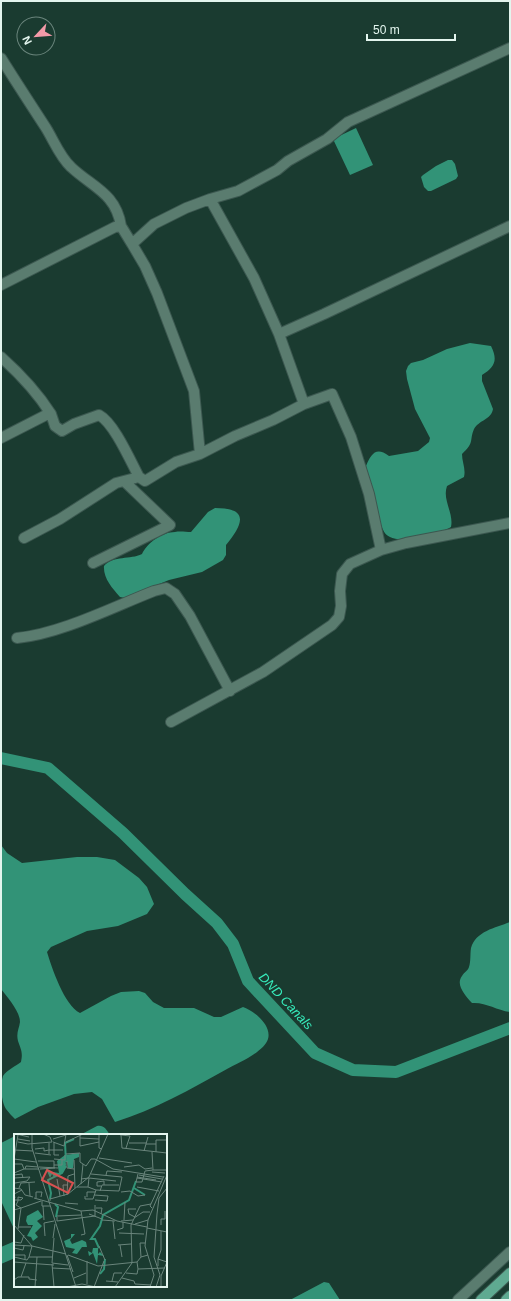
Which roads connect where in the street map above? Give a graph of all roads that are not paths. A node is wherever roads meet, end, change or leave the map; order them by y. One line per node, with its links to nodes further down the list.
1 (510, 48): 3 (street)
2 (1, 58): 4 (street)
3 (210, 199): 6 (street); 8 (street)
4 (121, 226): 6 (street); 7 (street)
5 (510, 226): 8 (street)
6 (132, 244): 13 (street)
7 (1, 285)
8 (279, 334): 10 (street)
9 (1, 357): 11 (street)
10 (304, 404): 13 (street); 18 (street)
11 (51, 414): 12 (street); 14 (street)
12 (1, 438)
13 (200, 454): 14 (street)
14 (139, 477): 15 (street)
15 (125, 482): 17 (street); 19 (street)
16 (510, 523): 18 (street)
17 (24, 538)
18 (381, 550): 21 (street)
19 (92, 563)
20 (17, 638): 21 (street)
21 (230, 691): 22 (street)
22 (171, 722)
23 (510, 1252): 26 (street)
24 (510, 1273): 27 (main road)
25 (510, 1296): 28 (main road)
26 (458, 1300)
27 (481, 1300)
28 (506, 1300)

